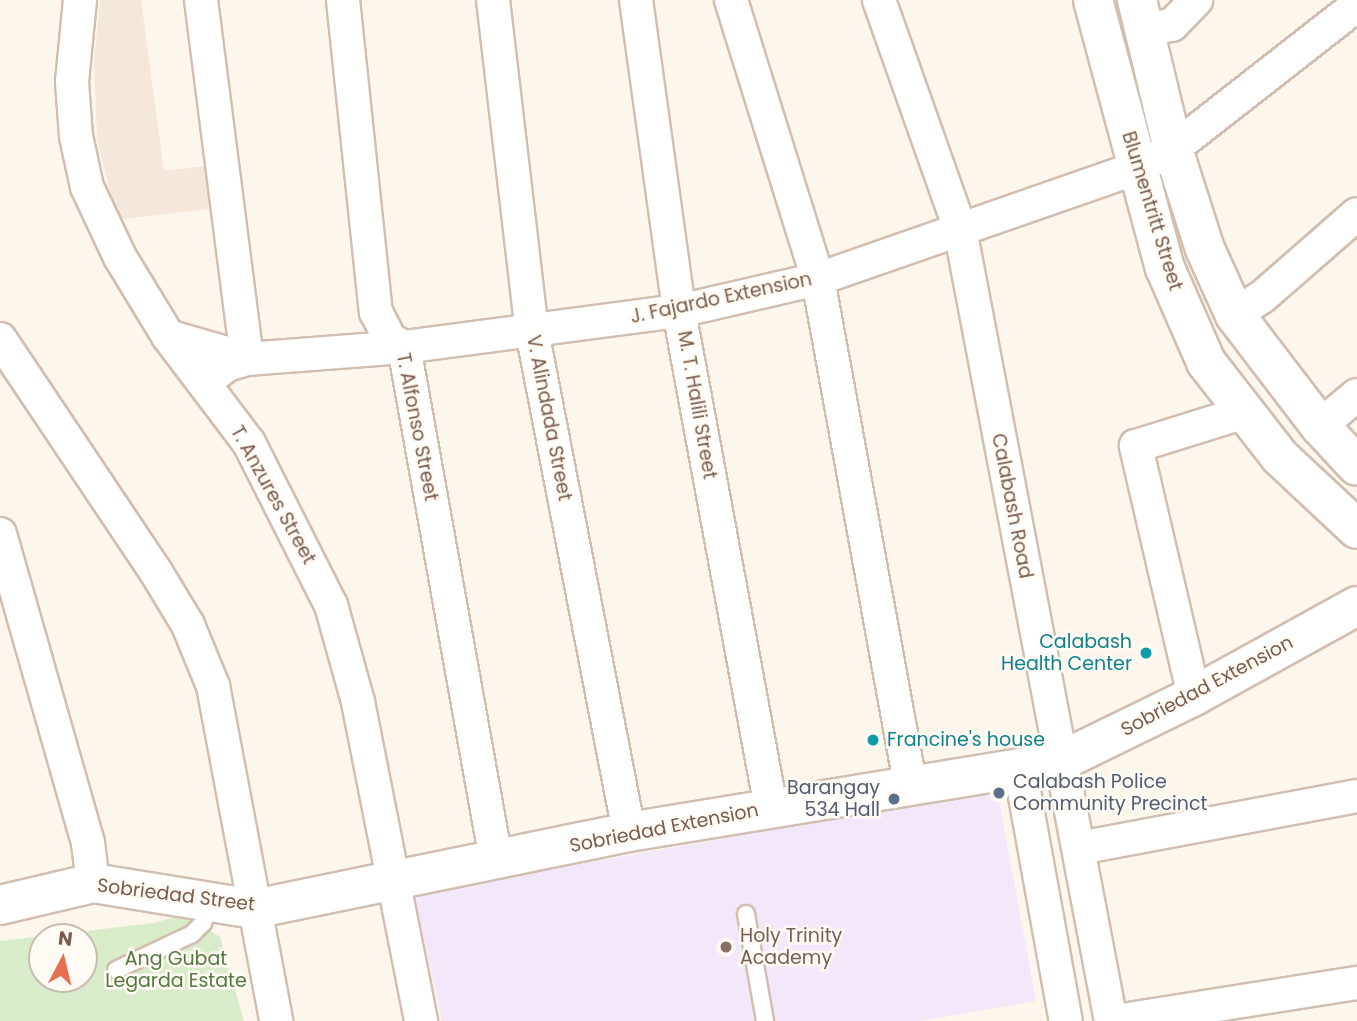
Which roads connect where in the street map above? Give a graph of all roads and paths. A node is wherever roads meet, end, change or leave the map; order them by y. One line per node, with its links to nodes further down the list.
1 (79, 0): 20 (street, T. Anzures Street)
2 (201, 0): 23 (street)
3 (343, 0): 22 (street, T. Alfonso Street)
4 (493, 0): 19 (street, V. Alindada Street)
5 (636, 0): 17 (street, M. T. Halili Street)
6 (731, 0): 16 (street)
7 (879, 0): 15 (street, Calabash Road)
8 (1093, 0): 13 (street, Blumentritt Street)
9 (1196, 0): 11 (street)
10 (1351, 5): 12 (street, J. Fajardo Extension)
11 (1141, 15): 12 (street, Blumentritt Street)
12 (1173, 149): 13 (street, J. Fajardo Extension); 18 (street, Blumentritt Street)
13 (1137, 168): 15 (street, J. Fajardo Extension); 27 (street, Blumentritt Street)
14 (1357, 214): 18 (street)
15 (960, 229): 16 (street, J. Fajardo Extension); 34 (street, Calabash Road)
16 (818, 279): 17 (street, J. Fajardo Extension); 36 (street)
17 (679, 311): 19 (street, J. Fajardo Extension); 38 (street, M. T. Halili Street)
18 (1235, 315): 28 (street, Blumentritt Street)
19 (532, 331): 22 (street, J. Fajardo Extension); 39 (street, V. Alindada Street)
20 (168, 336): 23 (street, J. Fajardo Extension); 25 (street, T. Anzures Street)
21 (0, 339): 24 (street)
22 (404, 347): 23 (street, J. Fajardo Extension); 41 (street, T. Alfonso Street)
23 (247, 359): 25 (street, J. Fajardo Extension)
24 (7, 368): 46 (street)
25 (204, 383): 42 (street, T. Anzures Street)
26 (1357, 395): 28 (street)
27 (1242, 413): 30 (street, Blumentritt Street); 33 (street)
28 (1320, 426): 29 (street, Blumentritt Street)
29 (1357, 466)
30 (1357, 529)
31 (0, 534): 43 (street)
32 (1357, 606): 33 (street, Sobriedad Extension)
33 (1194, 696): 34 (street, Sobriedad Extension)
34 (1060, 761): 35 (street, Sobriedad Extension); 40 (street, Calabash Road)
35 (1020, 769): 36 (street, Sobriedad Extension); 53 (street)
36 (911, 788): 38 (street, Sobriedad Extension)
37 (1357, 796): 40 (street)
38 (771, 808): 39 (street, Sobriedad Extension)
39 (629, 832): 41 (street, Sobriedad Extension)
40 (1079, 848): 54 (street, Calabash Road)
41 (496, 860): 42 (street, Sobriedad Extension)
42 (394, 879): 46 (street, Sobriedad Street); 51 (street, T. Anzures Street)
43 (93, 883): 44 (street, Sobriedad Street); 45 (street, Sobriedad Street)
44 (211, 901): 46 (street, Sobriedad Street); 48 (lane)
45 (0, 905)
46 (254, 909): 50 (street)
47 (746, 914): 52 (lane)
48 (116, 970)
49 (1357, 983): 55 (street)
50 (276, 1021)
51 (421, 1021)
52 (765, 1021)
53 (1066, 1021)
54 (1111, 1021)
55 (1116, 1021)

